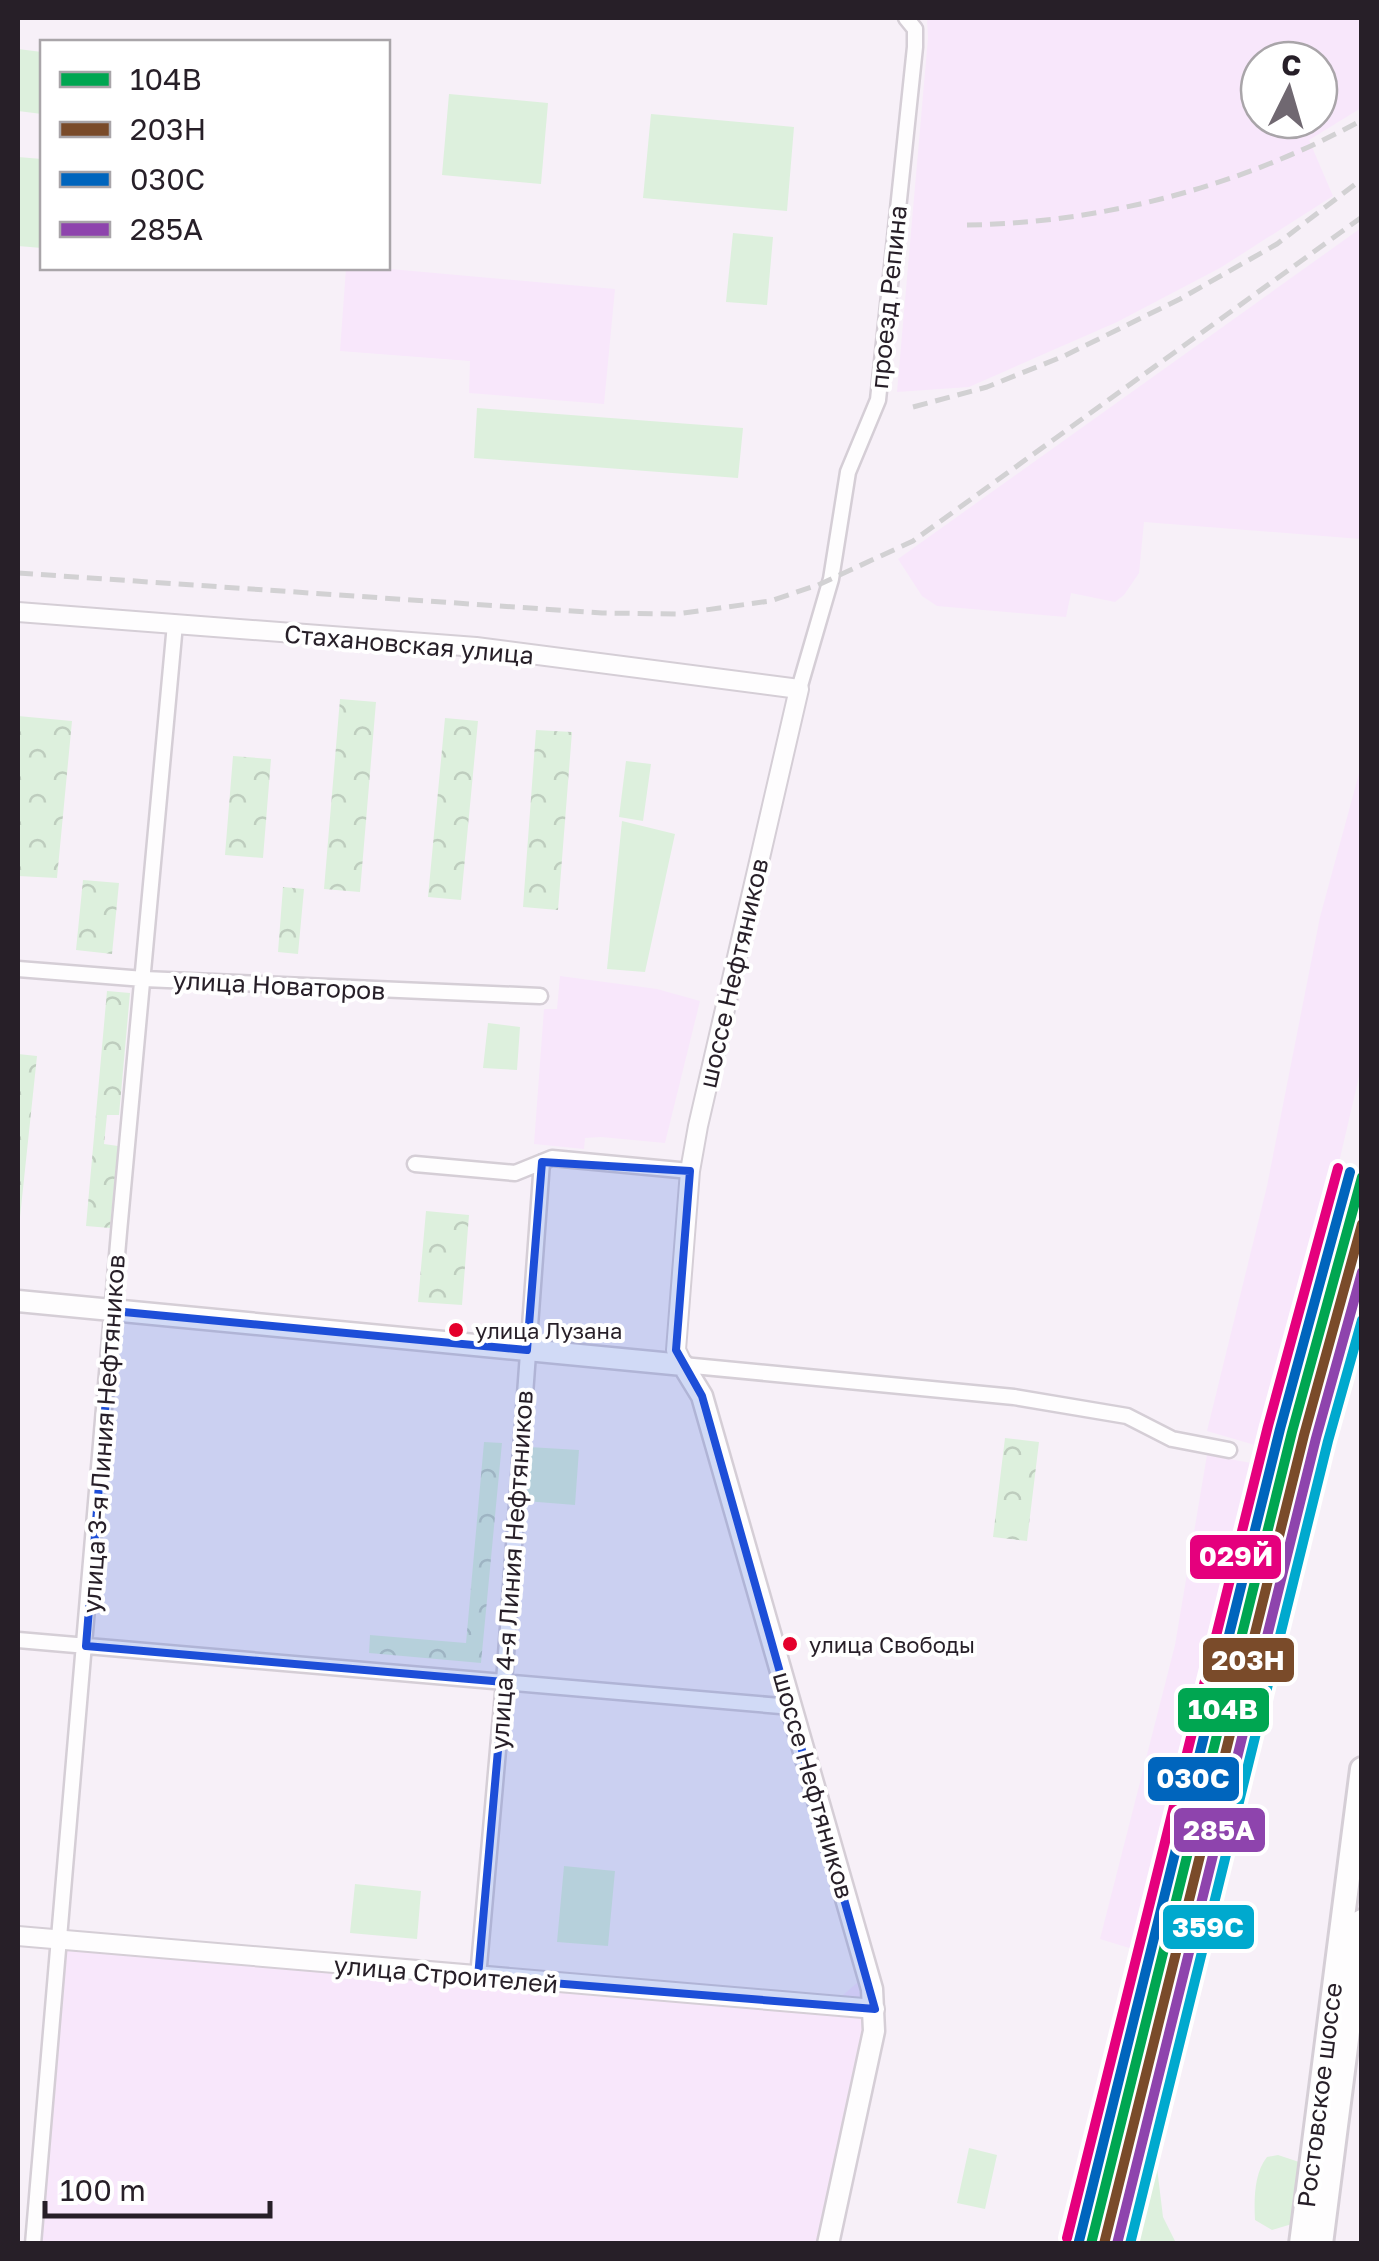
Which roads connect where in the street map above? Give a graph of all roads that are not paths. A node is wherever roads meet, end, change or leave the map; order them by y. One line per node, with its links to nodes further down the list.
1 (906, 18): 4 (street, проезд Репина)
2 (18, 612): 3 (street, Стахановская улица)
3 (176, 624): 4 (street, Стахановская улица); 6 (street, улица 3-я Линия Нефтяников)
4 (800, 689): 10 (street, шоссе Нефтяников)
5 (18, 969): 6 (street, улица Новаторов)
6 (144, 980): 7 (street, улица Новаторов); 12 (street, улица 3-я Линия Нефтяников)
7 (540, 996)
8 (542, 1162): 9 (street); 10 (street); 13 (street, улица 4-я Линия Нефтяников)
9 (416, 1164)
10 (690, 1171): 14 (street, шоссе Нефтяников)
11 (18, 1300): 12 (main road)
12 (114, 1311): 13 (main road); 17 (street, улица 3-я Линия Нефтяников)
13 (528, 1350): 14 (main road); 18 (street, улица 4-я Линия Нефтяников)
14 (683, 1365): 15 (street); 19 (main road, шоссе Нефтяников)
15 (1229, 1450)
16 (18, 1640): 17 (street)
17 (86, 1646): 18 (street); 24 (street, улица 3-я Линия Нефтяников)
18 (504, 1682): 19 (street); 25 (street, улица 4-я Линия Нефтяников)
19 (792, 1707): 26 (main road, шоссе Нефтяников)
20 (1362, 1769): 21 (main road, Ростовское шоссе)
21 (1353, 1896): 29 (main road, Ростовское шоссе)
22 (1362, 1921): 30 (main road, Ростовское шоссе)
23 (18, 1936): 24 (street, улица Строителей)
24 (58, 1940): 25 (street, улица Строителей); 27 (street, улица 3-я Линия Нефтяников)
25 (478, 1977): 26 (street, улица Строителей)
26 (875, 2009): 28 (main road, шоссе Нефтяников)
27 (33, 2244)
28 (828, 2244)
29 (1301, 2244)
30 (1321, 2244)

